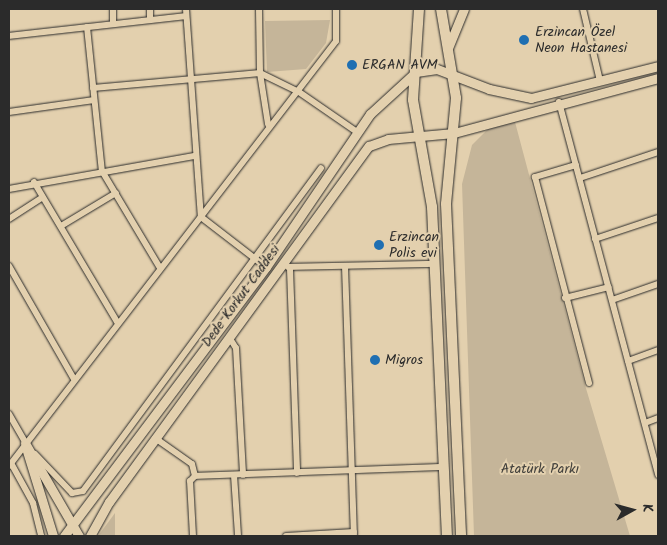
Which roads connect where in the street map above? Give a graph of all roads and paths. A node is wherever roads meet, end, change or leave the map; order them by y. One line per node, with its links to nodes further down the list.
1 (113, 9): 11 (street)
2 (150, 9): 10 (street)
3 (259, 9): 17 (street)
4 (336, 9): 23 (street)
5 (419, 9): 16 (main road)
6 (441, 9): 14 (main road)
7 (464, 9): 14 (main road)
8 (585, 9): 21 (street)
9 (186, 12): 10 (street); 20 (street)
10 (150, 20): 11 (street)
11 (113, 24): 12 (street)
12 (87, 27): 13 (street); 22 (street)
13 (9, 36)
14 (448, 48): 18 (main road)
15 (658, 66): 21 (main road)
16 (416, 72): 18 (main road); 28 (main road, Dede Korkut Caddesi); 30 (main road)
17 (260, 73): 20 (street); 23 (street); 27 (street)
18 (452, 73): 21 (main road); 29 (main road)
19 (658, 78): 25 (main road, Dede Korkut Caddesi)
20 (189, 80): 22 (street); 32 (street)
21 (600, 81)
22 (93, 88): 24 (street)
23 (299, 92): 27 (street); 28 (street)
24 (94, 100): 26 (street); 35 (street)
25 (559, 102): 29 (main road, Dede Korkut Caddesi); 33 (street)
26 (9, 112)
27 (268, 124): 41 (street)
28 (357, 132): 49 (main road, Dede Korkut Caddesi)
29 (454, 134): 30 (main road, Dede Korkut Caddesi); 87 (main road)
30 (417, 138): 47 (main road); 50 (main road, Dede Korkut Caddesi)
31 (658, 152): 36 (street)
32 (194, 156): 35 (street); 41 (street)
33 (576, 165): 36 (street); 55 (street)
34 (321, 168): 46 (street)
35 (102, 171): 37 (street); 39 (street)
36 (580, 178): 45 (street)
37 (34, 182): 38 (street); 40 (street)
38 (9, 189)
39 (116, 193): 44 (street); 52 (street)
40 (43, 197): 43 (street); 44 (street)
41 (201, 217): 46 (street); 52 (street)
42 (658, 218): 45 (street)
43 (9, 219)
44 (61, 226): 57 (street)
45 (595, 239): 54 (street)
46 (255, 256): 49 (street); 67 (street)
47 (435, 264): 51 (street); 69 (main road)
48 (9, 266): 61 (street)
49 (266, 266): 76 (main road, Dede Korkut Caddesi)
50 (286, 266): 51 (street); 58 (main road, Dede Korkut Caddesi); 71 (street)
51 (345, 266): 70 (street)
52 (160, 268): 57 (street)
53 (658, 284): 56 (street)
54 (609, 287): 55 (street); 56 (street)
55 (565, 298): 62 (street)
56 (612, 300): 60 (street)
57 (117, 322): 61 (street)
58 (229, 337): 66 (main road, Dede Korkut Caddesi); 73 (street)
59 (658, 350): 60 (street)
60 (628, 361): 65 (street)
61 (74, 379): 67 (street)
62 (589, 383)
63 (9, 414): 67 (street)
64 (658, 418): 65 (street)
65 (645, 423): 74 (street)
66 (155, 438): 75 (street); 82 (main road, Dede Korkut Caddesi)
67 (25, 443): 68 (street); 76 (main road); 79 (main road)
68 (10, 464): 78 (street)
69 (444, 466): 70 (street); 86 (main road)
70 (351, 471): 71 (street); 77 (street)
71 (298, 473): 73 (street)
72 (234, 475): 73 (street); 75 (street); 84 (street)
73 (243, 475)
74 (658, 475)
75 (195, 476): 83 (street)
76 (74, 523): 80 (main road, Dede Korkut Caddesi); 81 (main road)
77 (354, 534): 85 (street)
78 (41, 536)
79 (53, 536)
80 (64, 536)
81 (78, 536)
82 (90, 536)
83 (193, 536)
84 (238, 536)
85 (286, 536)
86 (447, 536)
87 (462, 536)

